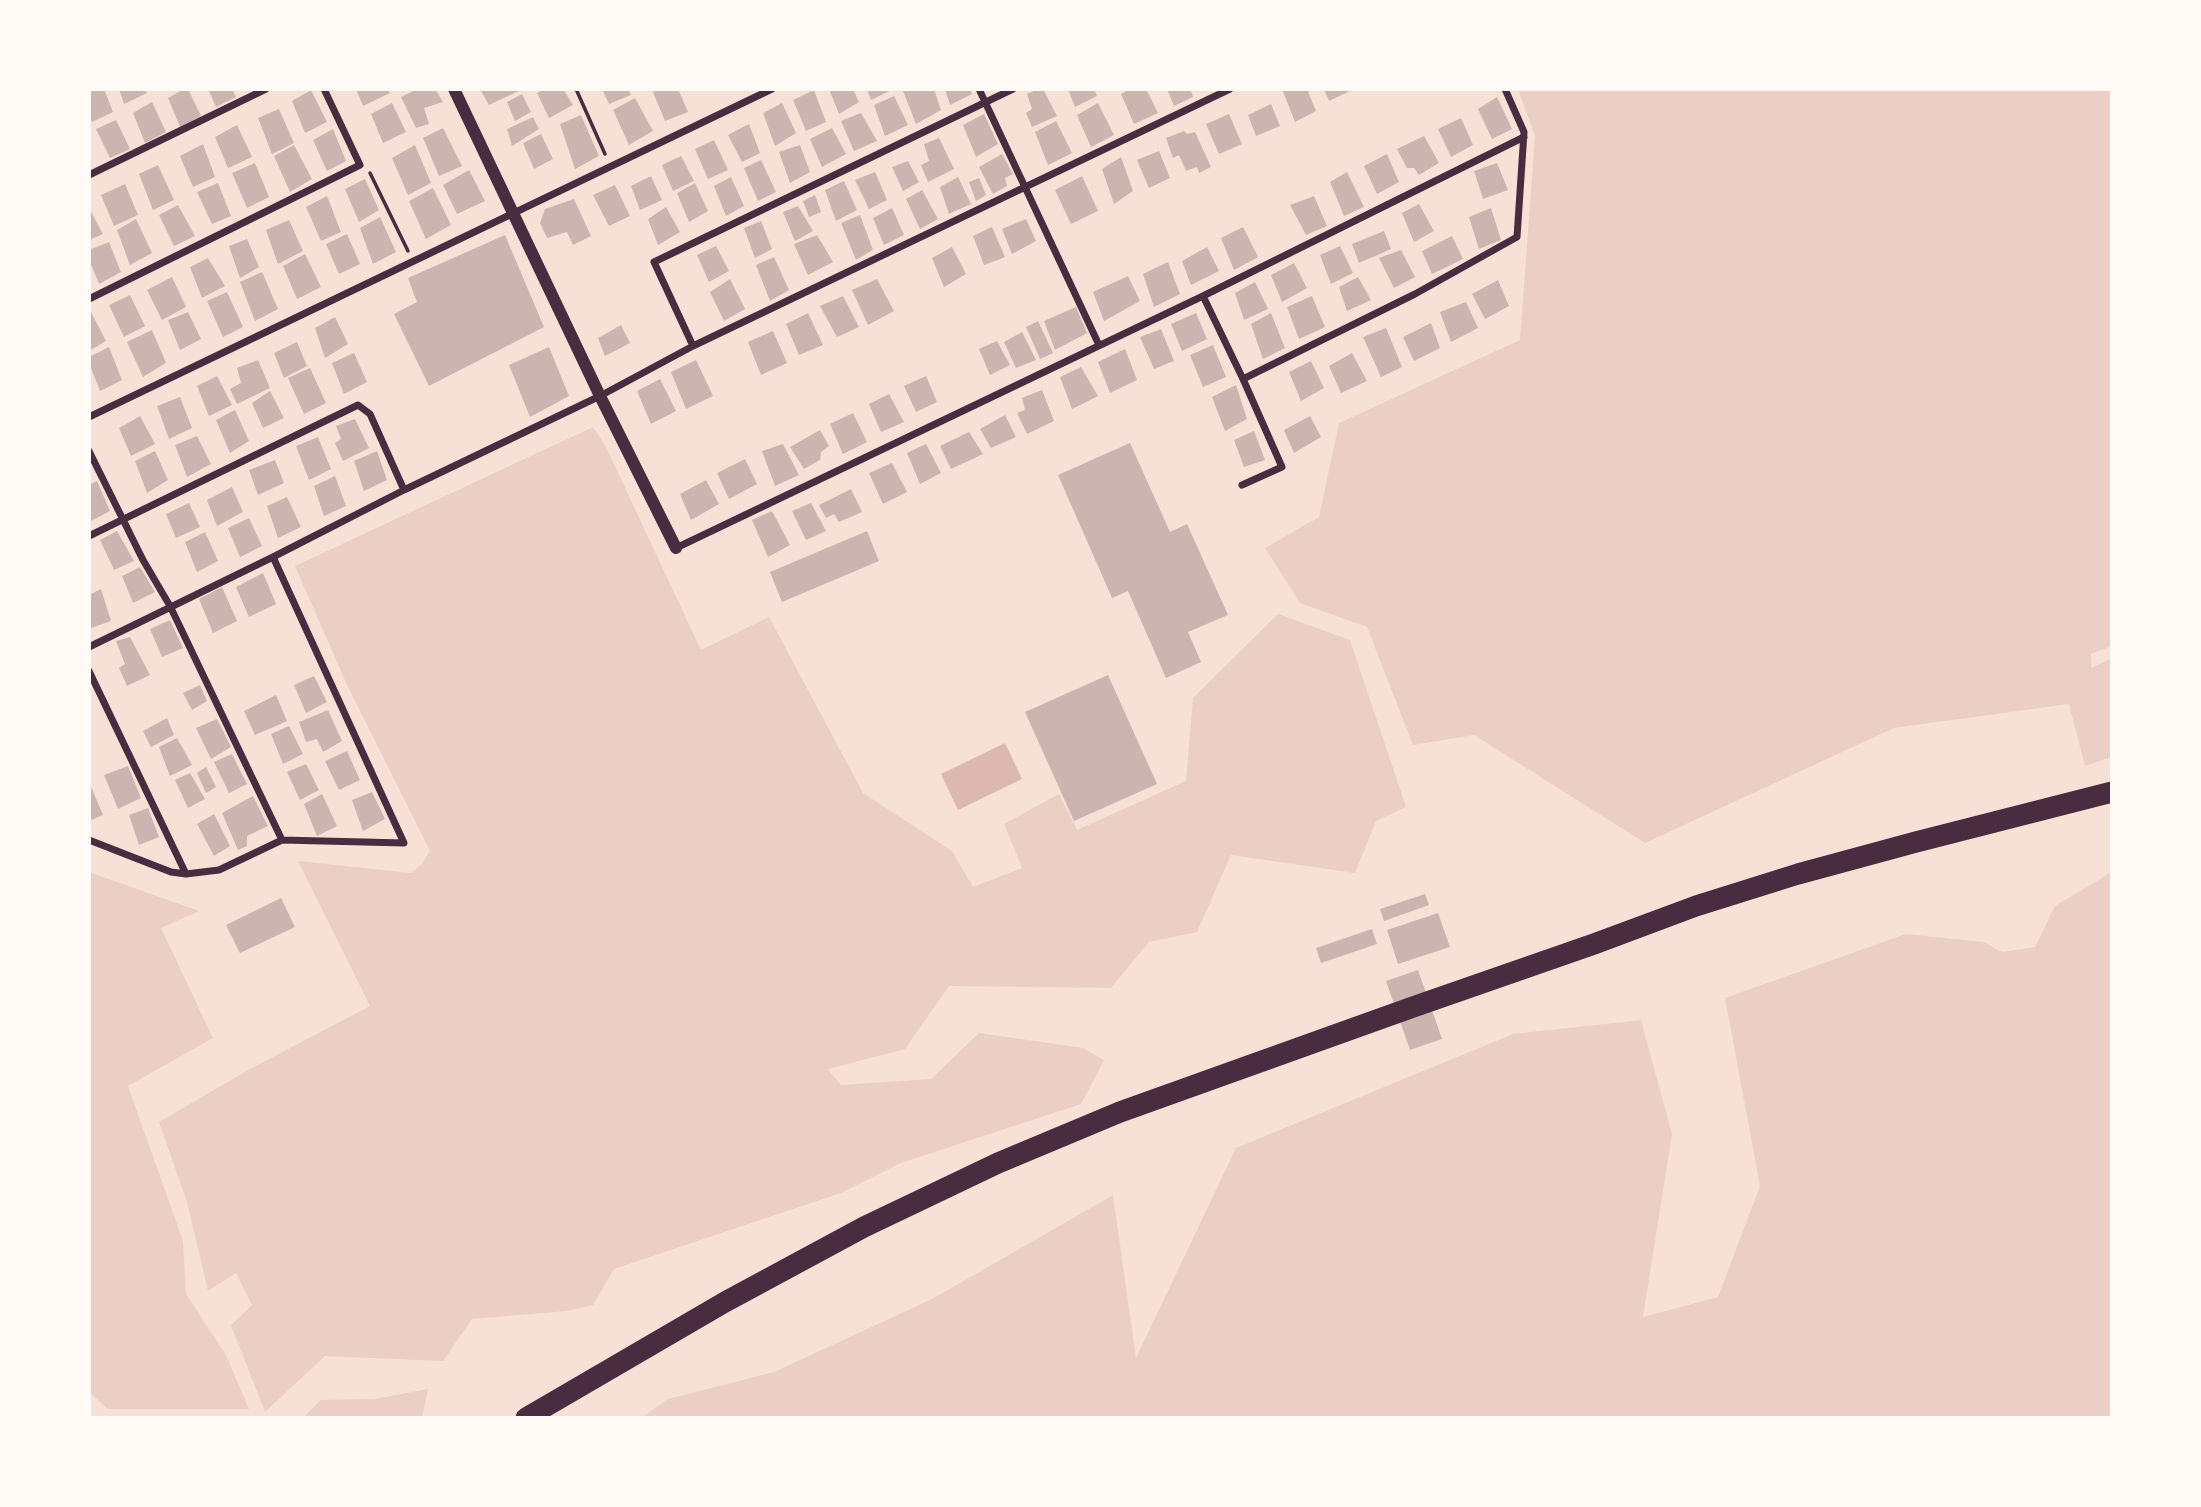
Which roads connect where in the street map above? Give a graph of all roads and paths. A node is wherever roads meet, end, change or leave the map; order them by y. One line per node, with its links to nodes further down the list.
1 (266, 89): 14 (street)
2 (324, 89): 12 (street)
3 (454, 89): 16 (street)
4 (576, 89): 13 (path)
5 (772, 89): 13 (street)
6 (979, 89): 10 (street)
7 (1013, 89): 10 (street)
8 (1230, 89): 15 (street)
9 (1505, 89): 11 (street)
10 (986, 102): 15 (street); 21 (street)
11 (1524, 137): 18 (street); 22 (street)
12 (360, 165): 17 (path); 19 (street)
13 (611, 167): 16 (street)
14 (89, 175)
15 (1026, 187): 20 (street); 21 (street)
16 (515, 214): 17 (street); 23 (street)
17 (414, 263): 24 (street)
18 (1203, 296): 20 (street); 22 (street)
19 (89, 299)
20 (1100, 345): 30 (street)
21 (693, 346): 23 (street)
22 (1243, 379): 26 (street)
23 (600, 396): 27 (street); 30 (street)
24 (89, 417)
25 (89, 451): 28 (street)
26 (1242, 485)
27 (404, 490): 28 (street); 31 (street)
28 (123, 520): 29 (street); 32 (street)
29 (89, 536)
30 (676, 548)
31 (273, 557): 32 (street); 37 (street)
32 (170, 606): 33 (street); 37 (street)
33 (89, 647)
34 (89, 671): 38 (street)
35 (2112, 792): 39 (highway)
36 (89, 840): 38 (street)
37 (282, 840): 38 (street)
38 (187, 874)
39 (526, 1418)

